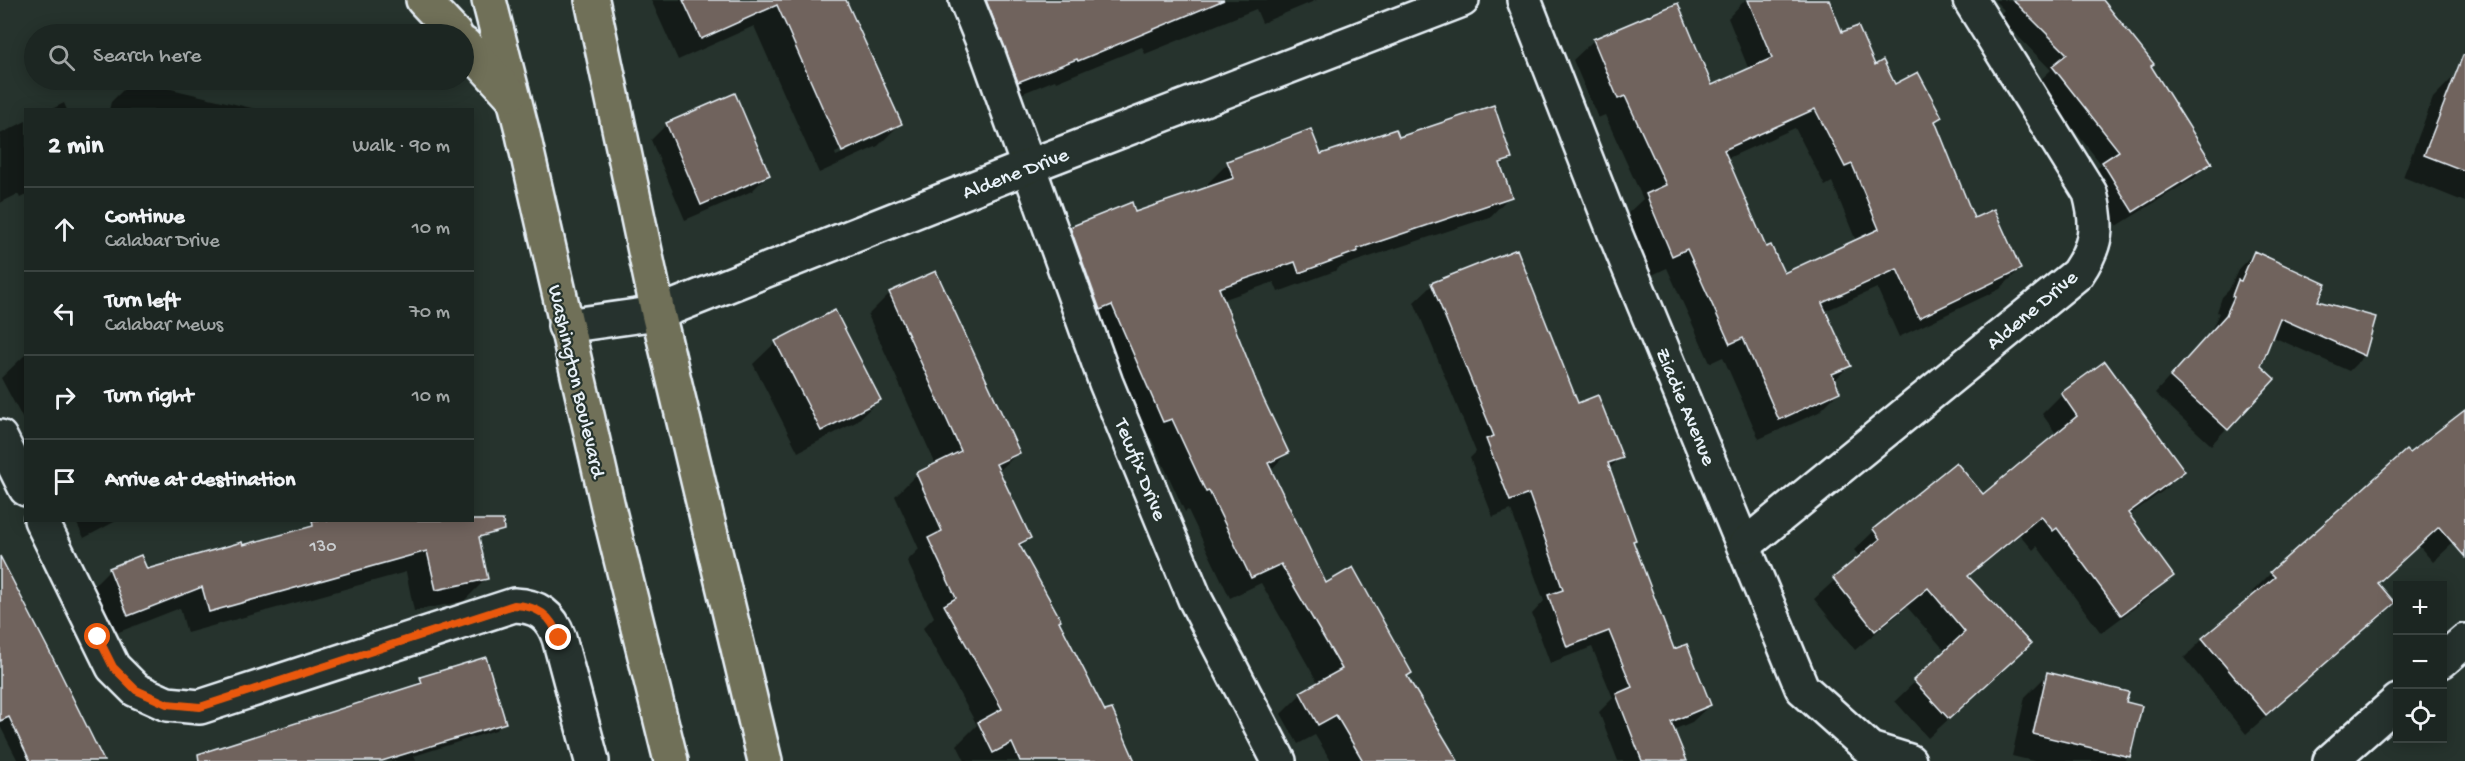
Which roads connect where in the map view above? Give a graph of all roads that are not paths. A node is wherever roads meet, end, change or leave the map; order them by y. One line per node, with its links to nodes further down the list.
1 (423, 0): 8 (highway)
2 (489, 0): 10 (highway, Washington Boulevard)
3 (592, 0): 12 (highway)
4 (966, 0): 11 (street, Tewfix Drive)
5 (1462, 0): 11 (street, Aldene Drive)
6 (1524, 0): 17 (street, Ziadie Avenue)
7 (1970, 0): 17 (street, Aldene Drive)
8 (446, 24)
9 (474, 55): 10 (highway)
10 (511, 95): 13 (highway, Washington Boulevard)
11 (1027, 167): 12 (street, Aldene Drive); 24 (street, Tewfix Drive)
12 (658, 314): 13 (street, Aldene Drive); 23 (highway)
13 (565, 326): 22 (highway, Washington Boulevard)
14 (0, 437): 15 (street)
15 (24, 485)
16 (42, 522): 21 (street)
17 (1745, 545): 25 (street, Ziadie Avenue)
18 (2465, 641): 19 (street)
19 (2447, 657)
20 (2393, 705): 26 (street)
21 (591, 761)
22 (670, 761)
23 (765, 761)
24 (1279, 761)
25 (1909, 761)
26 (2330, 761)

